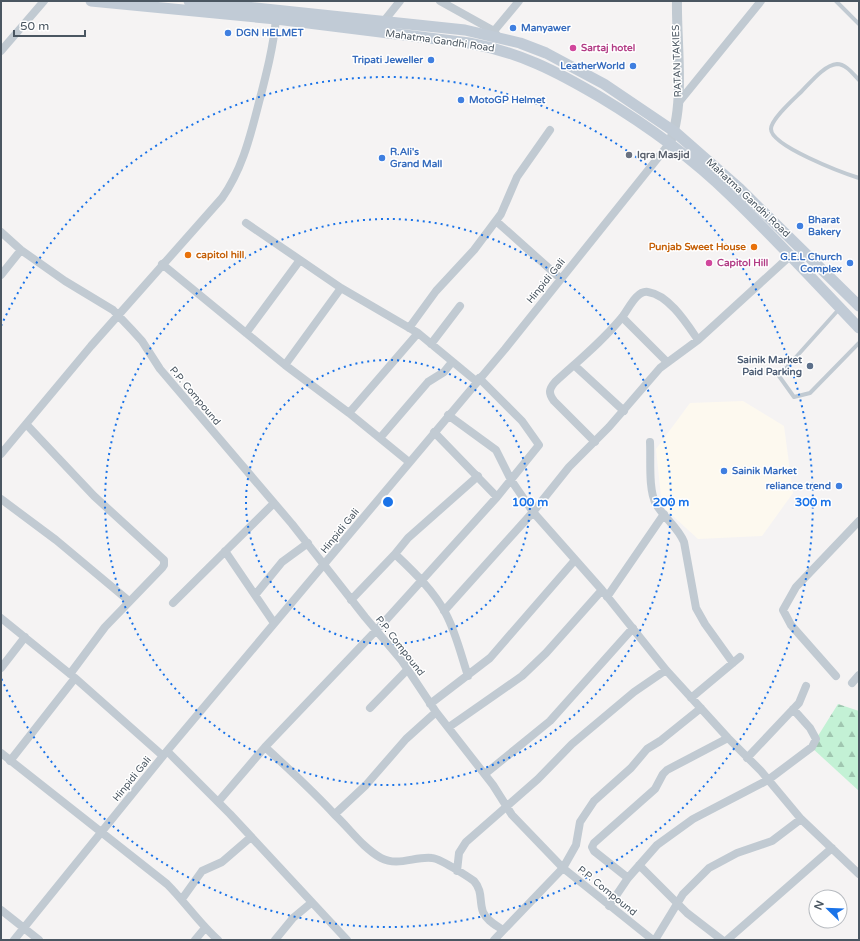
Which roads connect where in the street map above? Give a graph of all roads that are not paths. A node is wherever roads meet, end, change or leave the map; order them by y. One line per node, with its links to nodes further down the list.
1 (44, 1): 14 (street)
2 (91, 1): 10 (main road, Mahatma Gandhi Road)
3 (189, 1): 11 (main road, Mahatma Gandhi Road)
4 (400, 1): 11 (street)
5 (440, 1): 13 (street)
6 (519, 1): 13 (street)
7 (676, 1): 16 (street, RATAN TAKIES)
8 (761, 1): 16 (street)
9 (836, 1): 12 (lane)
10 (276, 19): 19 (main road, Mahatma Gandhi Road); 27 (street)
11 (384, 21): 13 (main road, Mahatma Gandhi Road)
12 (859, 24)
13 (496, 34): 18 (main road, Mahatma Gandhi Road)
14 (1, 51)
15 (859, 79): 20 (lane)
16 (679, 102): 18 (street, RATAN TAKIES)
17 (550, 130): 21 (street)
18 (675, 132): 19 (street, RATAN TAKIES); 32 (main road, Mahatma Gandhi Road)
19 (669, 144): 25 (main road, Mahatma Gandhi Road); 29 (street, Hinpidi Gali)
20 (859, 178)
21 (496, 221): 29 (street); 36 (street)
22 (246, 223): 26 (street)
23 (1, 232): 24 (street, P.P. Compound)
24 (21, 250): 28 (street); 34 (street, P.P. Compound)
25 (790, 256): 33 (main road, Mahatma Gandhi Road); 40 (street)
26 (300, 260): 30 (street); 38 (street)
27 (162, 264): 34 (street); 38 (street)
28 (1, 275)
29 (561, 279): 47 (street, Hinpidi Gali)
30 (342, 288): 36 (street); 45 (street)
31 (460, 306): 42 (street)
32 (859, 306)
33 (840, 308): 37 (main road, Mahatma Gandhi Road); 41 (lane)
34 (118, 315): 51 (street); 62 (street, P.P. Compound)
35 (622, 317): 40 (street); 44 (street); 46 (street)
36 (409, 328): 39 (street)
37 (859, 328)
38 (246, 333): 45 (street)
39 (418, 334): 42 (street); 49 (street)
40 (698, 340): 44 (street)
41 (859, 343)
42 (431, 344): 43 (street)
43 (452, 362): 47 (street); 53 (street)
44 (667, 362): 48 (street)
45 (285, 365): 49 (street)
46 (574, 365): 48 (street); 54 (street)
47 (477, 380): 50 (street, Hinpidi Gali); 59 (street)
48 (624, 411): 54 (street)
49 (348, 412): 53 (street)
50 (448, 415): 52 (street, Hinpidi Gali); 59 (street)
51 (26, 424): 56 (street); 75 (street)
52 (434, 432): 57 (street, Hinpidi Gali); 58 (street)
53 (380, 438): 57 (street)
54 (594, 442): 63 (street)
55 (650, 442): 64 (street)
56 (1, 454)
57 (409, 462): 70 (street, Hinpidi Gali)
58 (478, 476): 60 (street); 68 (street)
59 (511, 480): 60 (street); 63 (street)
60 (497, 496): 71 (street)
61 (1, 499): 75 (street)
62 (274, 503): 66 (street, P.P. Compound); 67 (street)
63 (533, 512): 69 (street); 77 (street)
64 (664, 514): 72 (street); 84 (street)
65 (859, 521): 91 (street)
66 (308, 543): 70 (street, P.P. Compound); 73 (street)
67 (225, 551): 73 (street); 76 (street)
68 (395, 554): 71 (street); 74 (street)
69 (575, 560): 72 (street); 90 (street)
70 (325, 564): 74 (street, P.P. Compound); 79 (street, Hinpidi Gali)
71 (421, 581): 77 (street); 81 (street)
72 (604, 593): 80 (street); 100 (street)
73 (256, 594): 79 (street)
74 (351, 600): 81 (street, P.P. Compound)
75 (129, 601): 89 (street)
76 (173, 603)
77 (444, 611): 90 (street)
78 (1, 618): 82 (street)
79 (274, 624): 104 (street, Hinpidi Gali)
80 (633, 628): 87 (street); 107 (street)
81 (376, 631): 86 (street, P.P. Compound); 102 (street)
82 (25, 637): 85 (street); 89 (street)
83 (740, 657): 84 (street)
84 (733, 663): 94 (street)
85 (1, 668)
86 (408, 669): 95 (street, P.P. Compound); 96 (street)
87 (666, 670): 94 (street); 110 (street)
88 (859, 675): 92 (street)
89 (73, 676): 104 (street); 106 (street)
90 (468, 676): 95 (street)
91 (836, 676)
92 (852, 683)
93 (806, 686): 98 (street)
94 (691, 698): 97 (street)
95 (430, 704): 99 (street, P.P. Compound)
96 (370, 708)
97 (701, 708): 101 (street); 117 (street)
98 (794, 709): 105 (street); 108 (street)
99 (436, 712): 100 (street, P.P. Compound); 111 (street)
100 (449, 727): 107 (street, P.P. Compound)
101 (728, 738): 105 (street); 120 (street)
102 (265, 747): 109 (street); 111 (street)
103 (1, 753): 106 (street)
104 (165, 754): 109 (street); 113 (street, Hinpidi Gali)
105 (747, 758): 108 (street)
106 (10, 761): 113 (street)
107 (485, 774): 110 (street, P.P. Compound)
108 (768, 780): 112 (street); 116 (street)
109 (218, 802): 114 (street)
110 (506, 807): 117 (street, P.P. Compound); 118 (street)
111 (334, 814): 118 (street)
112 (801, 819): 115 (street); 123 (street)
113 (101, 833): 121 (street); 126 (street, Hinpidi Gali)
114 (251, 837): 121 (street); 122 (street)
115 (832, 848): 119 (street); 138 (street)
116 (639, 865): 120 (street); 123 (street)
117 (563, 868): 124 (street, P.P. Compound); 128 (street)
118 (456, 871): 128 (street)
119 (859, 874)
120 (628, 878): 124 (street)
121 (182, 899): 127 (street)
122 (311, 903): 133 (street); 134 (street)
123 (676, 903): 136 (street); 137 (street)
124 (610, 906): 136 (street, P.P. Compound)
125 (1, 910): 126 (street)
126 (23, 928): 129 (street, Hinpidi Gali); 130 (street)
127 (205, 928): 131 (street); 132 (street)
128 (503, 930): 135 (street)
129 (14, 940)
130 (39, 940)
131 (195, 940)
132 (218, 940)
133 (275, 940)
134 (347, 940)
135 (494, 940)
136 (654, 940)
137 (722, 940)
138 (726, 940)

